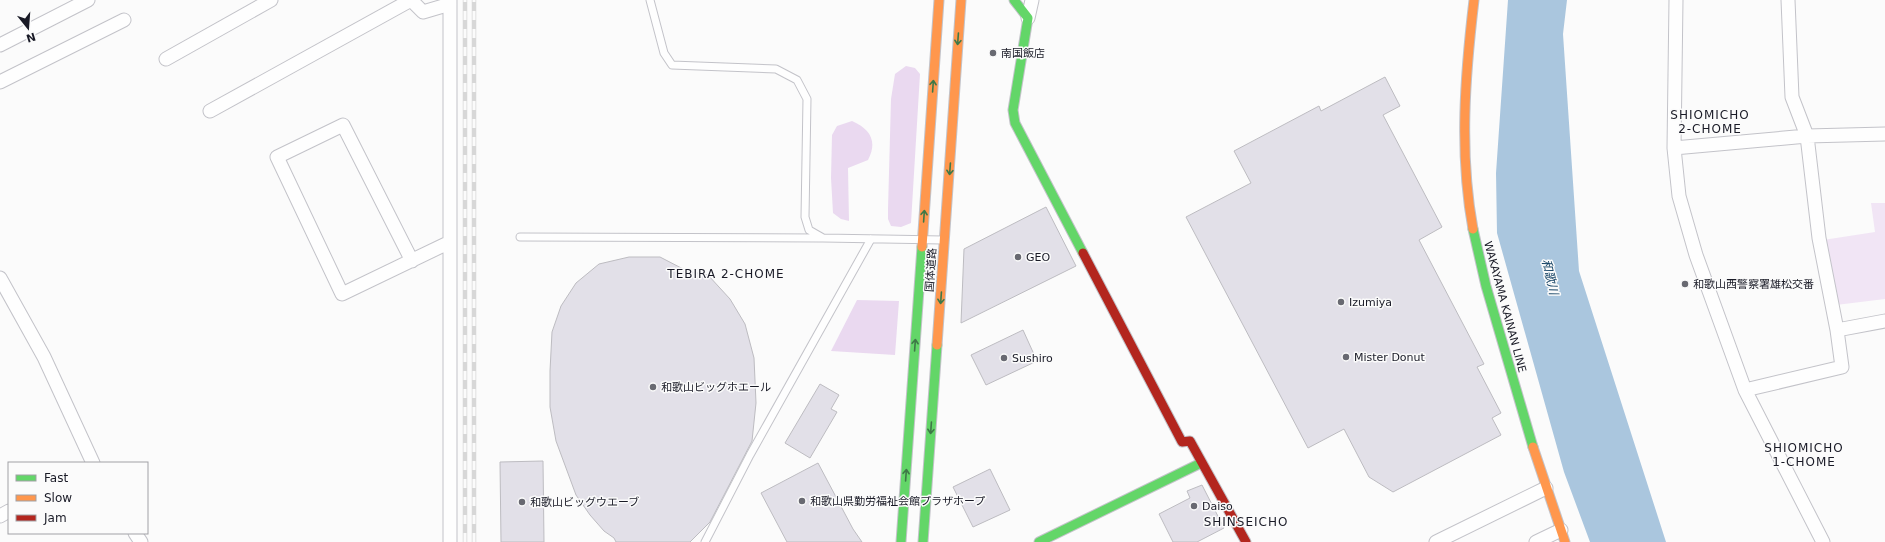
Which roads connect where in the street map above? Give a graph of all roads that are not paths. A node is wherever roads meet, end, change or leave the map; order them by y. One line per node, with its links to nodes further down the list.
1 (88, 0): 15 (street)
2 (271, 0): 16 (street)
3 (411, 0): 12 (street); 18 (street)
4 (650, 0): 23 (lane)
5 (939, 0): 25 (street, 国体道路, one-way to 5)
6 (961, 0): 26 (street, 国体道路, one-way to 26)
7 (1014, 0): 13 (street)
8 (1032, 0): 13 (street)
9 (1474, 0): 35 (street, WAKAYAMA KAINAN LINE)
10 (1676, 0): 21 (street)
11 (1788, 0): 20 (street)
12 (450, 2): 27 (street)
13 (1028, 18): 34 (street)
14 (124, 20): 17 (street)
15 (0, 45)
16 (166, 59)
17 (0, 82)
18 (210, 111)
19 (1885, 134): 20 (street)
20 (1807, 136): 21 (street); 31 (street)
21 (1674, 148): 32 (street)
22 (520, 237): 23 (lane)
23 (823, 238): 24 (lane)
24 (871, 239): 25 (lane); 38 (lane)
25 (922, 240): 26 (lane); 39 (street, 国体道路, one-way to 25)
26 (945, 240): 40 (street, 国体道路, one-way to 40)
27 (450, 242): 28 (street); 37 (street)
28 (412, 261): 28 (street)
29 (0, 278): 33 (street)
30 (1885, 321): 31 (street)
31 (1837, 330): 32 (street)
32 (1745, 390): 45 (street)
33 (92, 462)
34 (1201, 463): 41 (street); 42 (street)
35 (1546, 488): 36 (street, WAKAYAMA KAINAN LINE); 43 (street)
36 (1563, 536): 44 (street)
37 (450, 542)
38 (705, 542)
39 (901, 542)
40 (923, 542)
41 (1039, 542)
42 (1246, 542)
43 (1436, 542)
44 (1536, 542)
45 (1823, 542)

